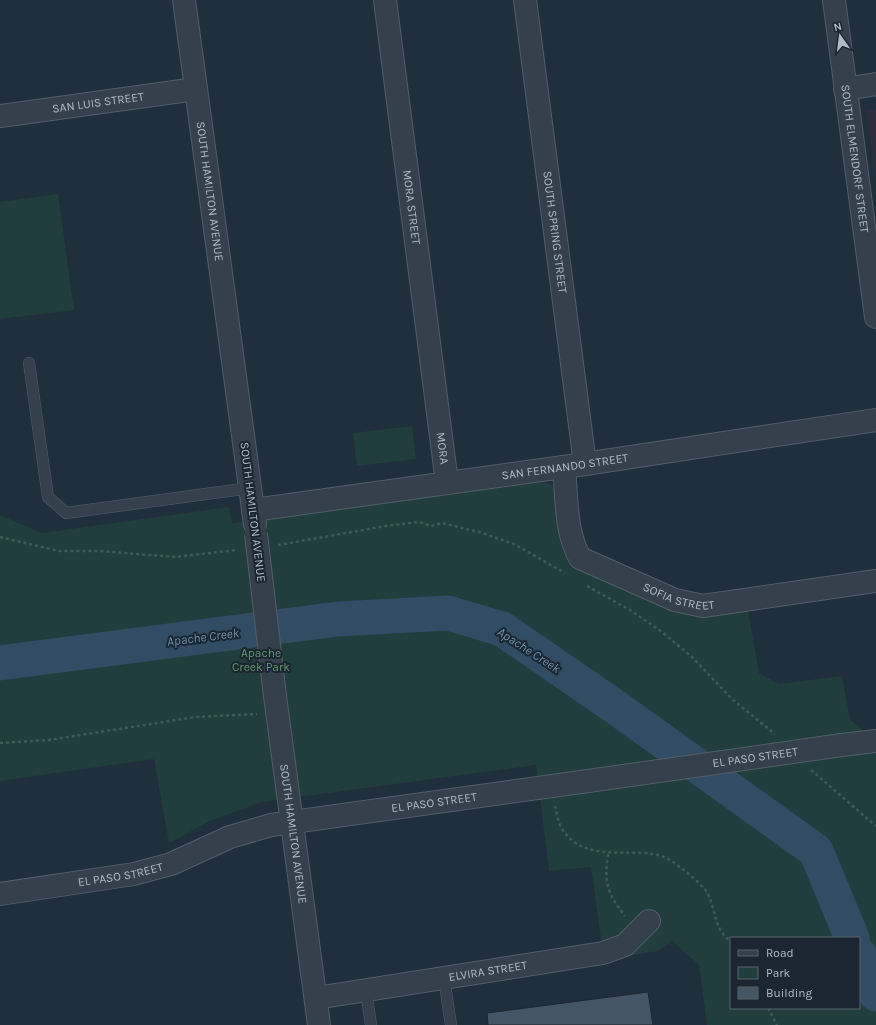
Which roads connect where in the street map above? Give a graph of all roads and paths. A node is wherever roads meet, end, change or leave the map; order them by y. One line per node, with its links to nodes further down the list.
1 (184, 0): 6 (street, SOUTH HAMILTON AVENUE)
2 (386, 0): 11 (street, MORA STREET)
3 (525, 0): 13 (street, SOUTH SPRING STREET)
4 (834, 0): 7 (street, SOUTH ELMENDORF STREET)
5 (876, 84): 7 (street)
6 (196, 88): 8 (street, SAN LUIS STREET); 15 (street, SOUTH HAMILTON AVENUE)
7 (845, 89): 9 (street, SOUTH ELMENDORF STREET)
8 (0, 116)
9 (876, 317)
10 (29, 363): 15 (lane)
11 (438, 414): 14 (street, MORA)
12 (876, 420): 13 (street, SAN FERNANDO STREET)
13 (574, 465): 14 (street, SAN FERNANDO STREET); 21 (street, SOFIA STREET)
14 (447, 483): 16 (street, SAN FERNANDO STREET)
15 (250, 488): 16 (street, SOUTH HAMILTON AVENUE)
16 (253, 510): 23 (street, SOUTH HAMILTON AVENUE, bridge)
17 (0, 537): 19 (path)
18 (277, 545): 20 (path)
19 (241, 550)
20 (569, 575)
21 (876, 581)
22 (583, 583): 24 (path)
23 (276, 704): 26 (path); 29 (street, SOUTH HAMILTON AVENUE)
24 (780, 739)
25 (876, 741): 29 (street, EL PASO STREET, bridge)
26 (0, 743)
27 (807, 766): 30 (path)
28 (553, 801): 31 (path)
29 (292, 822): 32 (street, EL PASO STREET); 37 (street, SOUTH HAMILTON AVENUE)
30 (876, 826)
31 (608, 854): 33 (path); 34 (path)
32 (0, 894)
33 (644, 927): 35 (street, ELVIRA STREET)
34 (730, 941)
35 (444, 978): 36 (street, ELVIRA STREET); 41 (lane)
36 (366, 990): 37 (street, ELVIRA STREET); 40 (lane)
37 (316, 998): 39 (street, SOUTH HAMILTON AVENUE)
38 (769, 1009): 42 (path)
39 (315, 1024)
40 (371, 1025)
41 (451, 1025)
42 (777, 1025)

